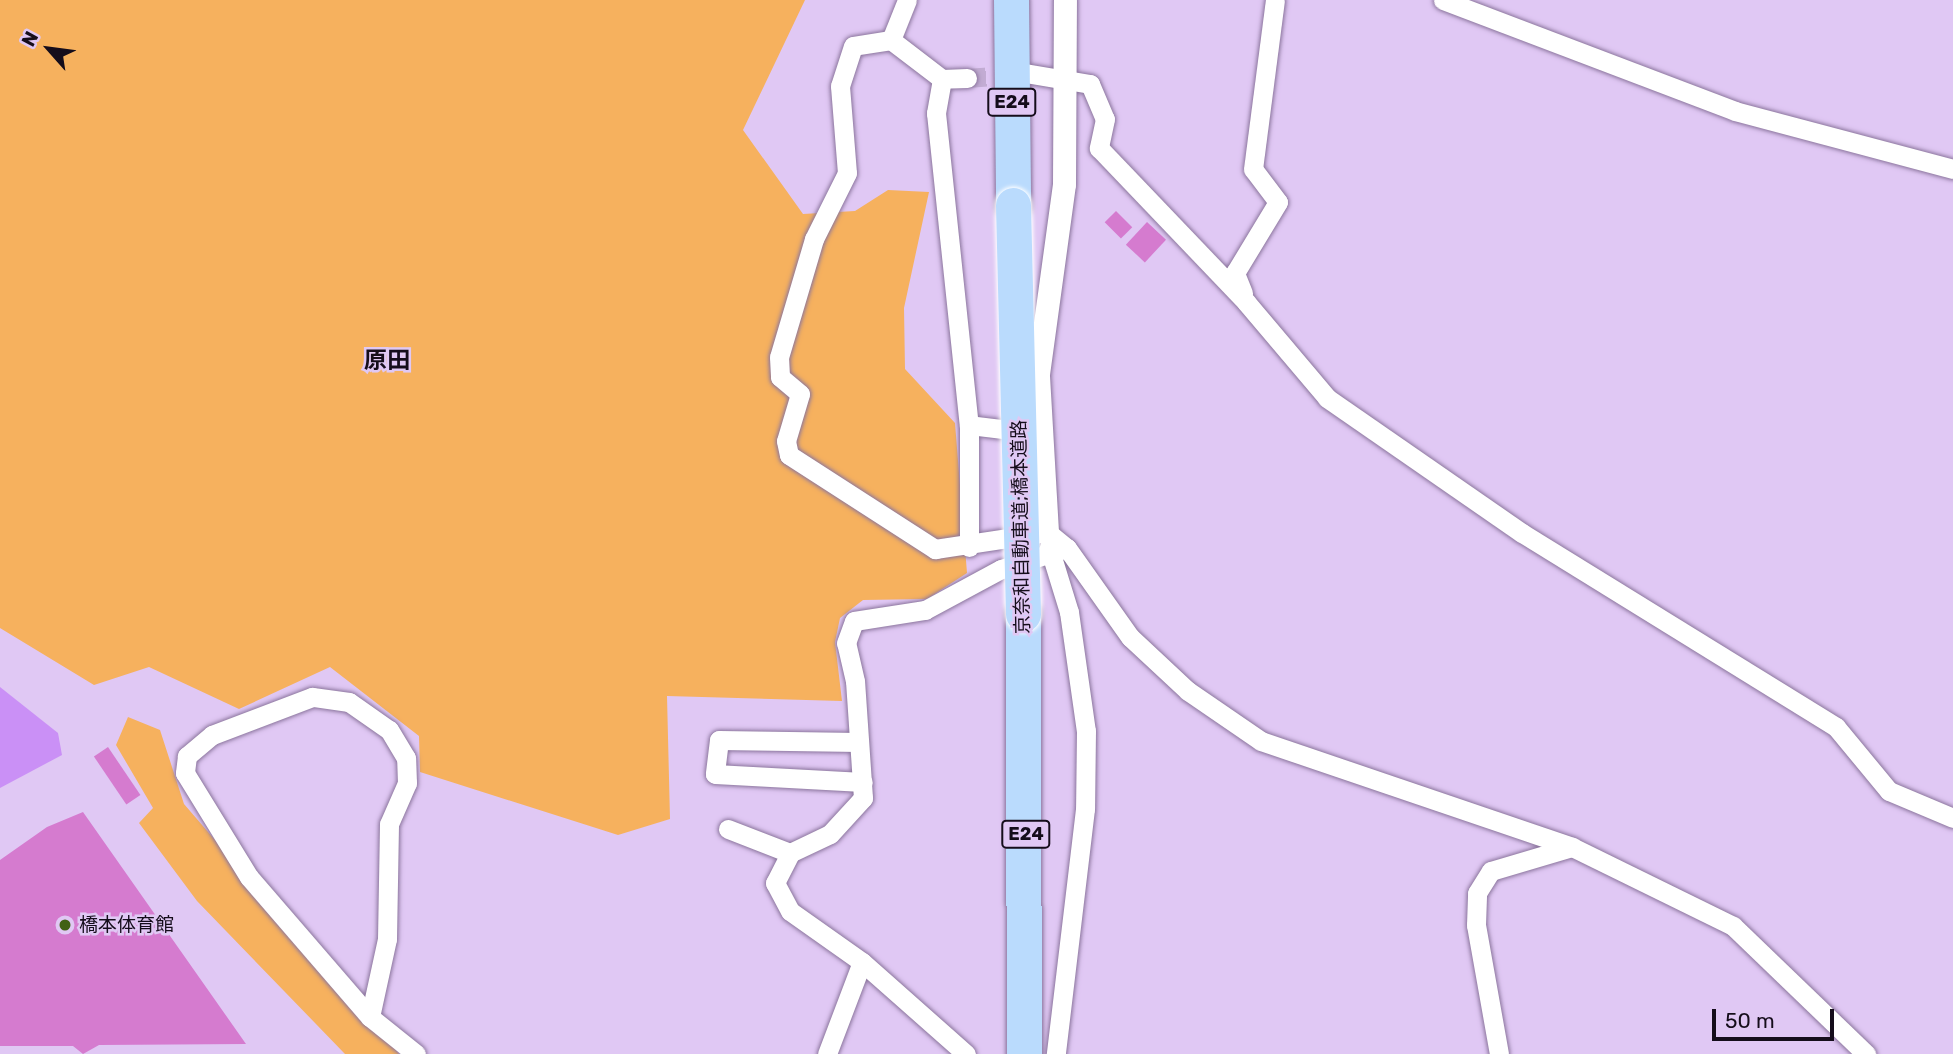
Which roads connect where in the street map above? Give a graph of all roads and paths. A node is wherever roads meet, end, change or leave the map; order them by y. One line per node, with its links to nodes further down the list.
1 (907, 0): 6 (street)
2 (1011, 0): 29 (highway, 京奈和自動車道;橋本道路 / E24, bridge)
3 (1065, 0): 9 (street)
4 (1275, 0): 12 (street)
5 (1443, 0): 11 (street)
6 (891, 40): 10 (street); 16 (street)
7 (1025, 73): 9 (street)
8 (967, 78): 10 (street)
9 (1067, 78): 12 (street); 14 (street)
10 (942, 79): 13 (street)
11 (1953, 169)
12 (1246, 302): 20 (street)
13 (969, 425): 14 (street); 16 (street)
14 (1037, 433): 15 (street)
15 (1047, 532): 16 (street); 17 (street)
16 (969, 547)
17 (1059, 553): 18 (street); 22 (street); 30 (street)
18 (859, 742): 19 (street); 19 (street)
19 (863, 782): 23 (street)
20 (1953, 818)
21 (728, 829): 23 (street)
22 (1572, 847): 31 (street); 32 (street)
23 (790, 853): 24 (street)
24 (862, 962): 27 (street); 28 (street)
25 (370, 1017): 25 (street); 26 (street)
26 (416, 1054)
27 (827, 1054)
28 (966, 1054)
29 (1024, 1054)
30 (1056, 1054)
31 (1499, 1054)
32 (1867, 1054)

